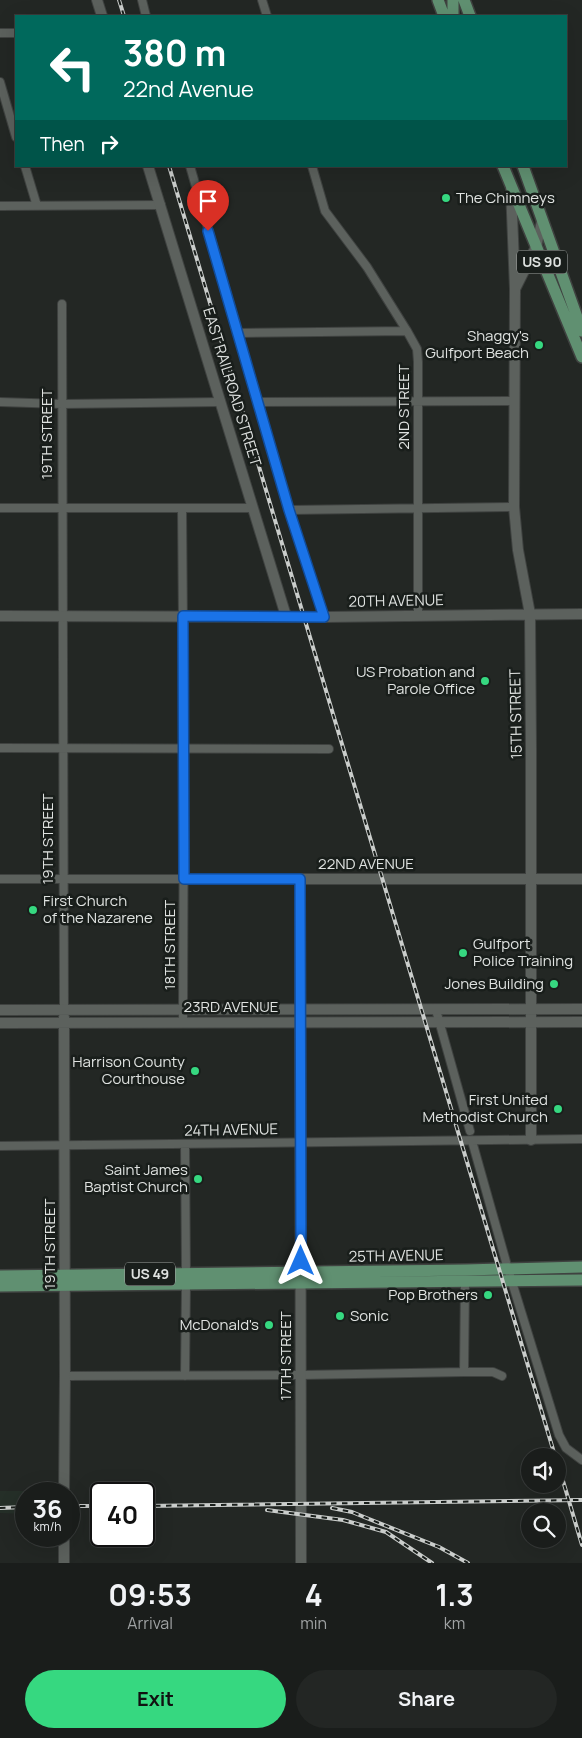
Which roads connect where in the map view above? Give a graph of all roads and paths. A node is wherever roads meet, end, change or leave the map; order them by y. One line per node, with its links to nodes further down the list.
1 (97, 0): 7 (street)
2 (142, 0): 8 (street)
3 (262, 0): 9 (street)
4 (438, 0): 10 (main road)
5 (454, 0): 11 (main road)
6 (464, 0): 12 (main road)
7 (102, 15)
8 (146, 15)
9 (267, 15)
10 (444, 15)
11 (453, 15)
12 (470, 15)
13 (0, 33): 14 (street)
14 (15, 33)
15 (0, 82): 16 (street)
16 (15, 134)
17 (25, 167): 26 (street)
18 (148, 167): 24 (street, EAST RAILROAD STREET)
19 (190, 167): 33 (street)
20 (312, 167): 31 (street, 2ND STREET)
21 (504, 167): 23 (main road, US 90)
22 (523, 167): 27 (main road, US 90)
23 (511, 185): 28 (main road, US 90); 29 (street, 15TH STREET)
24 (161, 205): 26 (street); 38 (street, EAST RAILROAD STREET)
25 (0, 206): 26 (street)
26 (37, 206)
27 (542, 221): 28 (street, 15TH STREET); 32 (main road, US 90)
28 (536, 247): 29 (street, 15TH STREET); 34 (main road, US 90)
29 (515, 289): 36 (street, 15TH STREET)
30 (62, 304): 40 (street, 19TH STREET)
31 (408, 331): 33 (street); 35 (street, 2ND STREET)
32 (582, 331)
33 (238, 333): 39 (street)
34 (582, 357)
35 (418, 401): 36 (street); 39 (street); 46 (street, 2ND STREET)
36 (514, 401): 41 (street, 15TH STREET)
37 (0, 402): 40 (street)
38 (221, 402): 40 (street); 45 (street, EAST RAILROAD STREET)
39 (257, 402): 47 (street)
40 (62, 404): 43 (street, 19TH STREET)
41 (514, 507): 46 (street); 48 (street, 15TH STREET)
42 (0, 508): 43 (street)
43 (63, 508): 44 (street); 51 (street, 19TH STREET)
44 (182, 508): 45 (street); 52 (street, 18TH STREET)
45 (252, 508): 53 (street, EAST RAILROAD STREET)
46 (418, 509): 47 (street); 54 (street, 2ND STREET)
47 (289, 510): 55 (street)
48 (530, 614): 49 (street, 20TH AVENUE); 54 (street, 20TH AVENUE); 64 (street, 15TH STREET)
49 (582, 614)
50 (0, 616): 51 (street, 20TH AVENUE)
51 (63, 616): 52 (street, 20TH AVENUE); 57 (street, 19TH STREET)
52 (183, 616): 53 (street, 20TH AVENUE); 58 (street, 18TH STREET)
53 (286, 616): 55 (street, 20TH AVENUE)
54 (418, 616): 55 (street, 20TH AVENUE)
55 (324, 617)
56 (0, 748): 57 (street)
57 (63, 748): 58 (street); 61 (street, 19TH STREET)
58 (184, 748): 59 (street); 62 (street, 18TH STREET)
59 (329, 749)
60 (0, 879): 61 (street, 22ND AVENUE)
61 (64, 879): 62 (street, 22ND AVENUE); 68 (street, 19TH STREET)
62 (184, 879): 63 (street, 22ND AVENUE); 69 (street, 18TH STREET)
63 (300, 879): 64 (street, 22ND AVENUE); 70 (street, 17TH STREET)
64 (531, 879): 65 (street, 22ND AVENUE); 72 (street, 15TH STREET)
65 (582, 879)
66 (582, 1009): 72 (street, 23RD AVENUE)
67 (0, 1010): 68 (street, 23RD AVENUE)
68 (64, 1010): 69 (street, 23RD AVENUE); 79 (street, 19TH STREET)
69 (184, 1010): 70 (street, 23RD AVENUE); 73 (street, 18TH STREET)
70 (300, 1010): 71 (street, 23RD AVENUE); 74 (street, 17TH STREET)
71 (436, 1010): 72 (street, 23RD AVENUE); 78 (street)
72 (531, 1010): 75 (street, 15TH STREET)
73 (183, 1022): 74 (street, 23RD AVENUE); 79 (street, 23RD AVENUE)
74 (300, 1022): 78 (street, 23RD AVENUE); 84 (street, 17TH STREET)
75 (531, 1022): 76 (street, 23RD AVENUE); 78 (street, 23RD AVENUE); 82 (street, 15TH STREET)
76 (582, 1022)
77 (0, 1023): 79 (street, 23RD AVENUE)
78 (438, 1023): 80 (street)
79 (64, 1024): 87 (street, 19TH STREET)
80 (470, 1130)
81 (582, 1139): 82 (street, 24TH AVENUE)
82 (531, 1140): 83 (street, 24TH AVENUE)
83 (472, 1141): 84 (street, 24TH AVENUE); 89 (street)
84 (300, 1143): 85 (street, 24TH AVENUE); 91 (street, 17TH STREET)
85 (185, 1145): 87 (street, 24TH AVENUE); 92 (street)
86 (0, 1146): 87 (street, 24TH AVENUE)
87 (64, 1146): 93 (street, 19TH STREET)
88 (582, 1267): 89 (main road, 25TH AVENUE / US 49)
89 (508, 1268): 91 (main road, 25TH AVENUE / US 49); 95 (street)
90 (0, 1276): 93 (main road, 25TH AVENUE / US 49)
91 (301, 1277): 92 (main road, 25TH AVENUE / US 49); 94 (main road, 25TH AVENUE / US 49); 99 (street, 17TH STREET)
92 (186, 1279): 93 (main road, 25TH AVENUE / US 49); 101 (street)
93 (65, 1280): 97 (main road, 25TH AVENUE / US 49); 100 (street, 19TH STREET)
94 (466, 1280): 95 (main road, 25TH AVENUE / US 49); 98 (street)
95 (512, 1280): 96 (main road, 25TH AVENUE / US 49); 103 (street)
96 (582, 1280)
97 (0, 1286)
98 (464, 1372): 99 (street); 102 (street)
99 (301, 1375): 101 (street); 107 (street, 17TH STREET)
100 (66, 1376): 101 (street); 104 (street, 19TH STREET)
101 (186, 1376)
102 (502, 1376)
103 (582, 1460)
104 (64, 1482)
105 (64, 1547): 106 (street)
106 (64, 1563)
107 (301, 1563)

